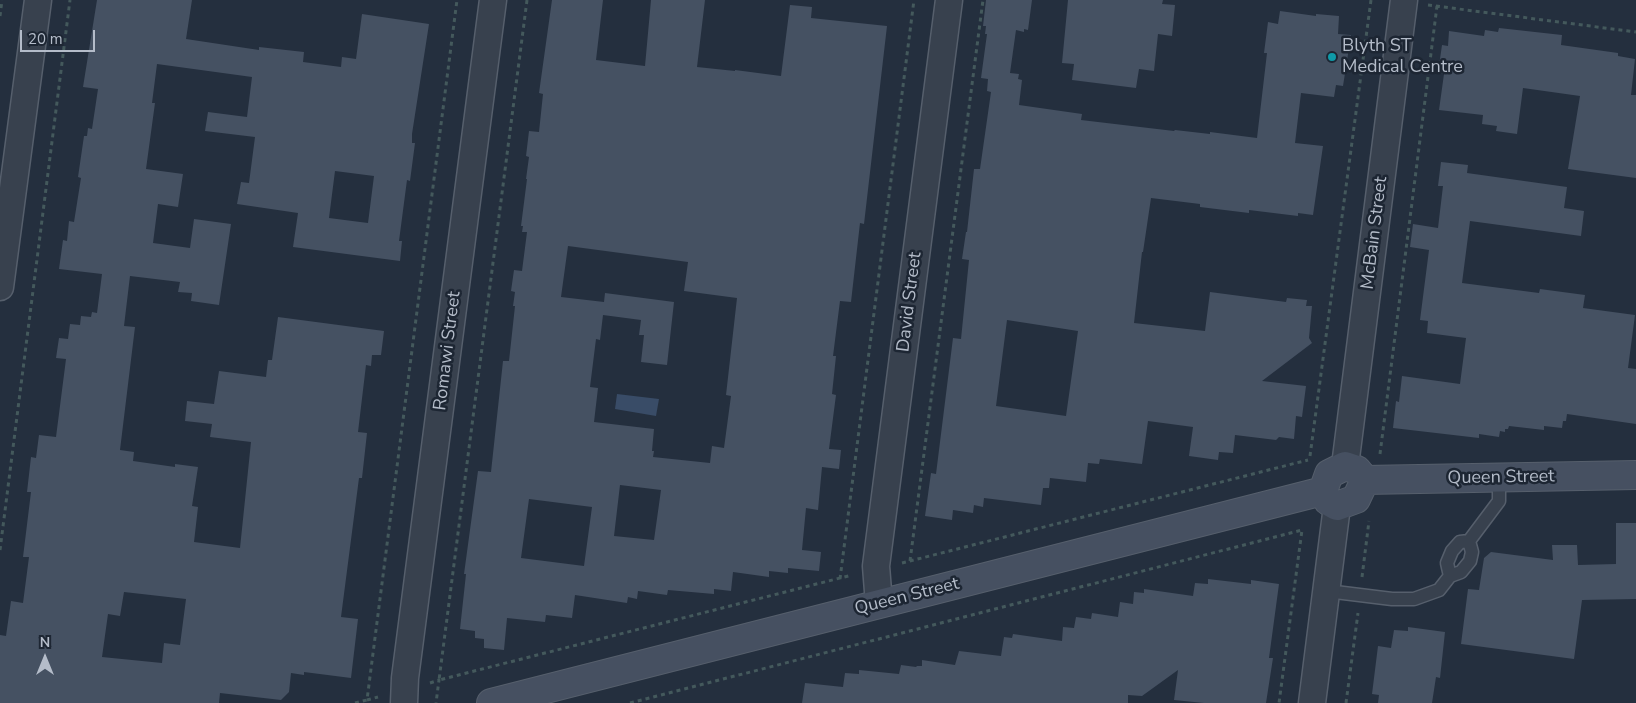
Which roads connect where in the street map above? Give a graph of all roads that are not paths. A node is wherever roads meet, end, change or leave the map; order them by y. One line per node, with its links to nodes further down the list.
1 (38, 0): 5 (street)
2 (493, 0): 14 (street, Romawi Street)
3 (949, 0): 13 (street, David Street)
4 (1404, 1): 6 (street, McBain Street)
5 (0, 287)
6 (1355, 473): 8 (main road, Queen Street); 9 (main road)
7 (1636, 475): 8 (main road, Queen Street)
8 (1499, 478): 10 (lane)
9 (1330, 499): 12 (street); 13 (main road, Queen Street)
10 (1469, 541): 11 (lane); 11 (lane)
11 (1450, 576): 12 (lane)
12 (1326, 592): 16 (street)
13 (879, 604): 15 (main road, Queen Street)
14 (404, 703)
15 (491, 703)
16 (1312, 703)

